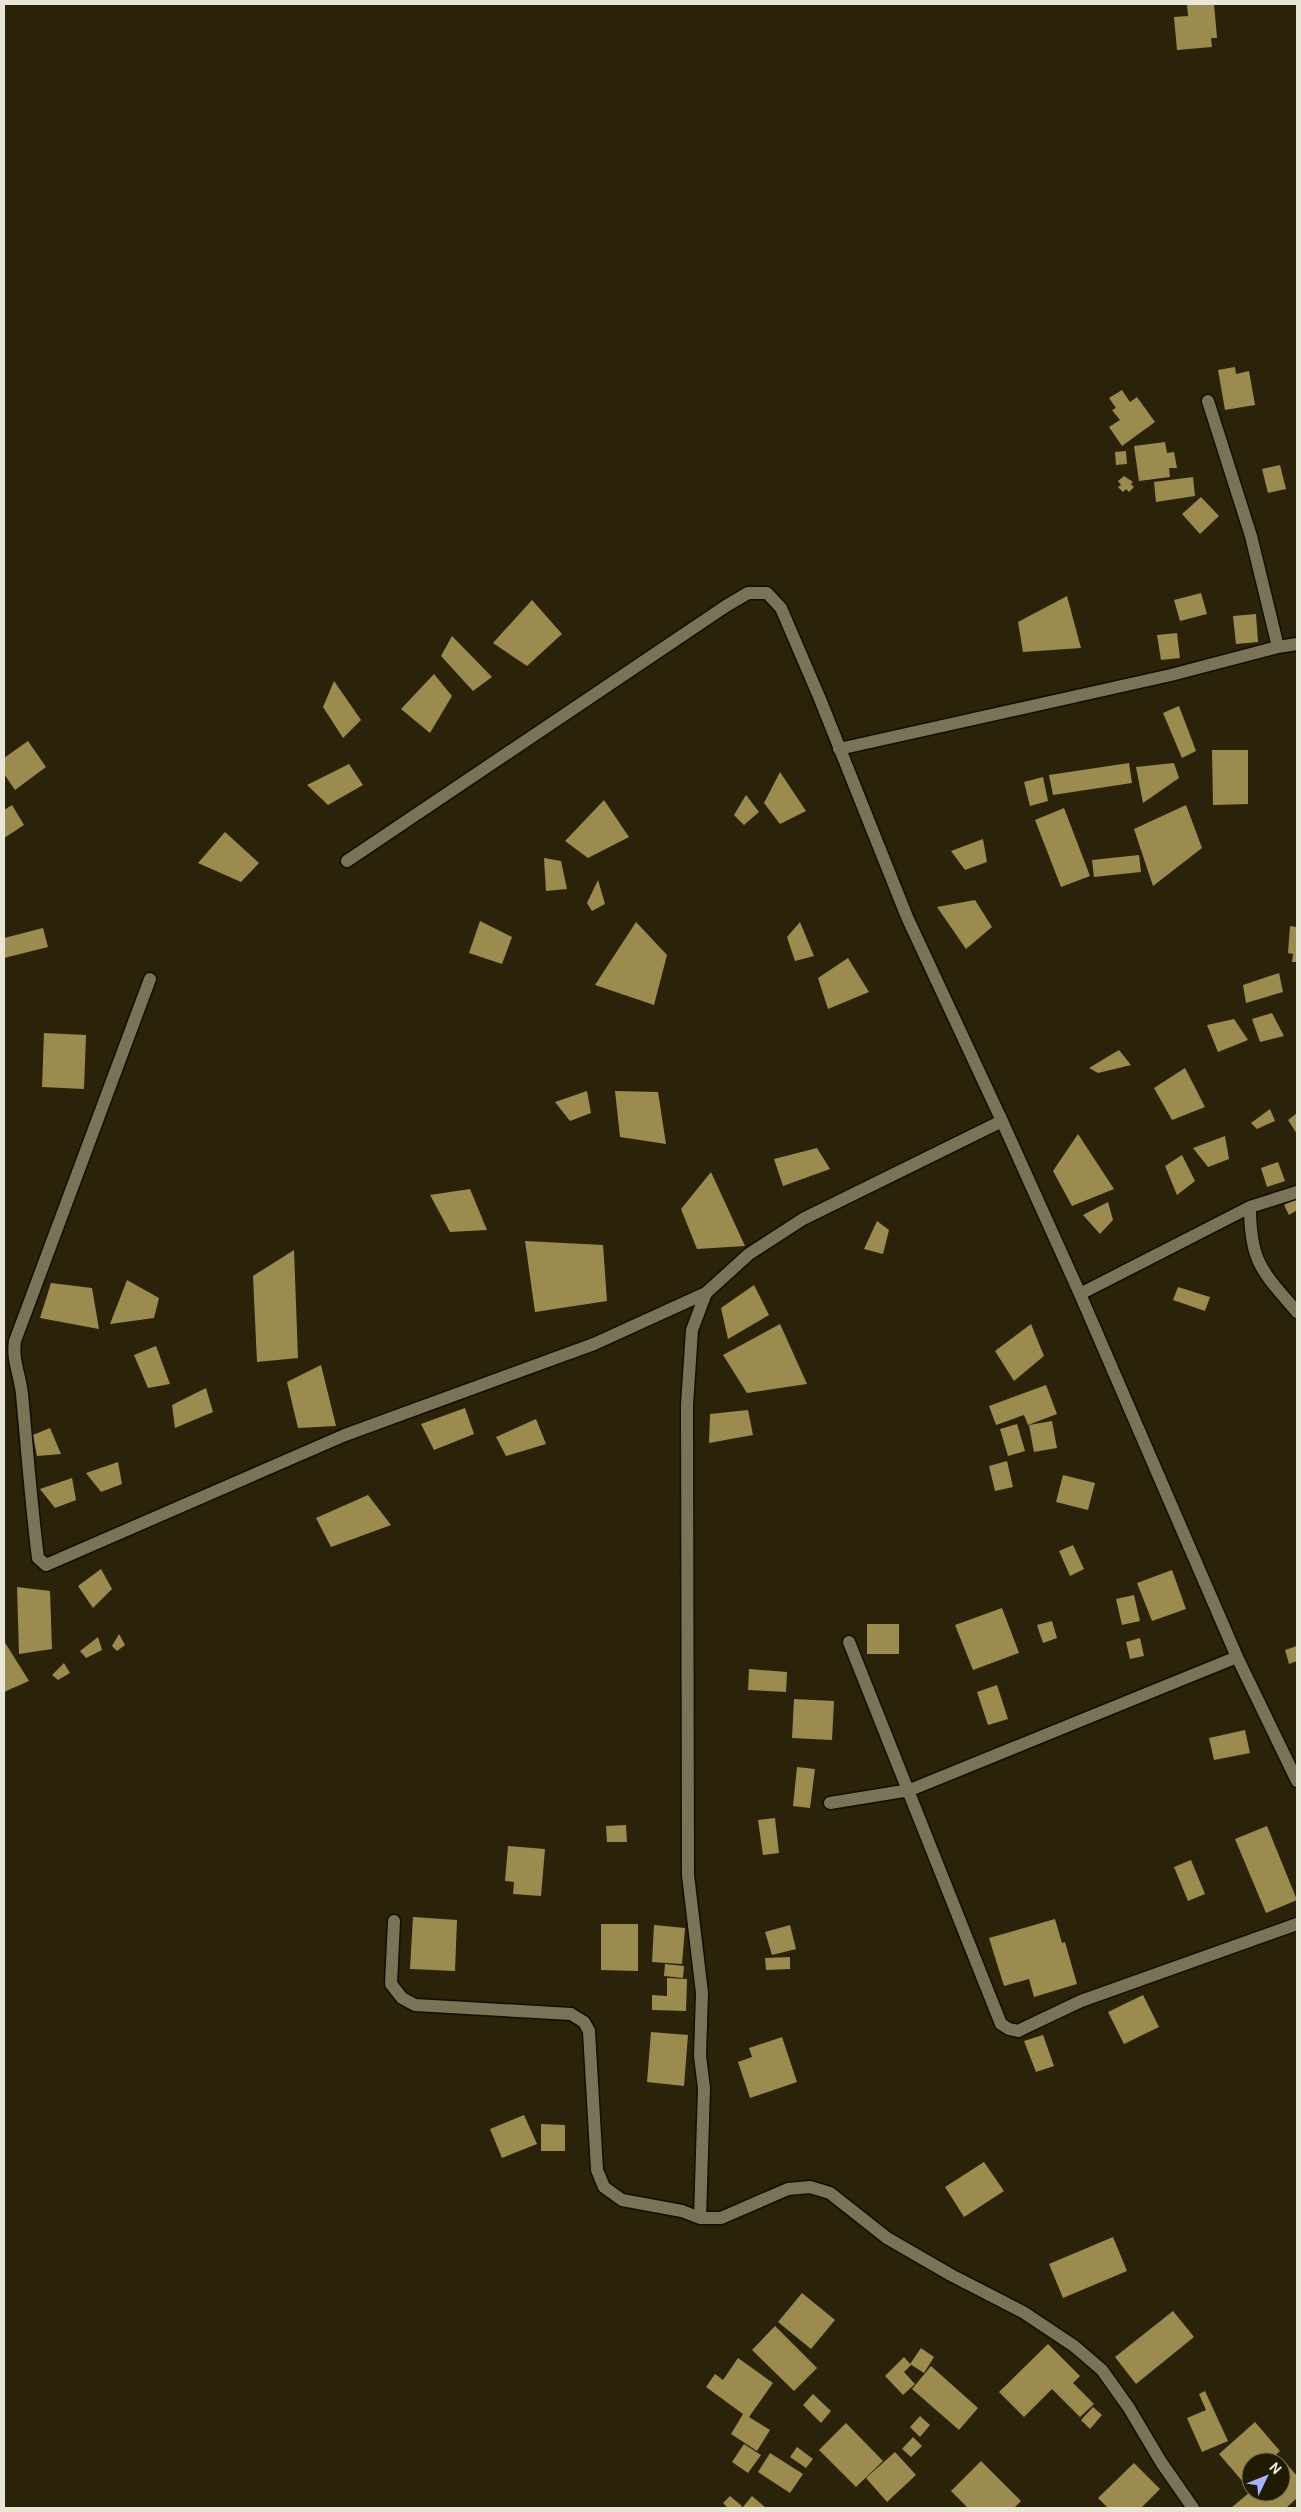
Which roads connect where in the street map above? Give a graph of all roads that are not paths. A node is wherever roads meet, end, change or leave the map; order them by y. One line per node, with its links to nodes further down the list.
1 (1208, 401): 3 (street)
2 (1297, 644): 3 (street)
3 (1278, 647): 4 (street)
4 (839, 749): 5 (street); 7 (street)
5 (347, 862)
6 (150, 979): 10 (street)
7 (1002, 1121): 10 (street); 11 (street)
8 (1297, 1192): 9 (street)
9 (1250, 1207): 11 (street); 12 (street)
10 (706, 1293): 20 (street)
11 (1080, 1294): 14 (street)
12 (1297, 1312)
13 (849, 1642): 16 (street)
14 (1237, 1657): 15 (street); 16 (street)
15 (1297, 1781)
16 (910, 1790): 17 (street); 19 (street)
17 (830, 1804)
18 (394, 1921): 20 (street)
19 (1297, 1924)
20 (700, 2218): 21 (street)
21 (1194, 2508)

